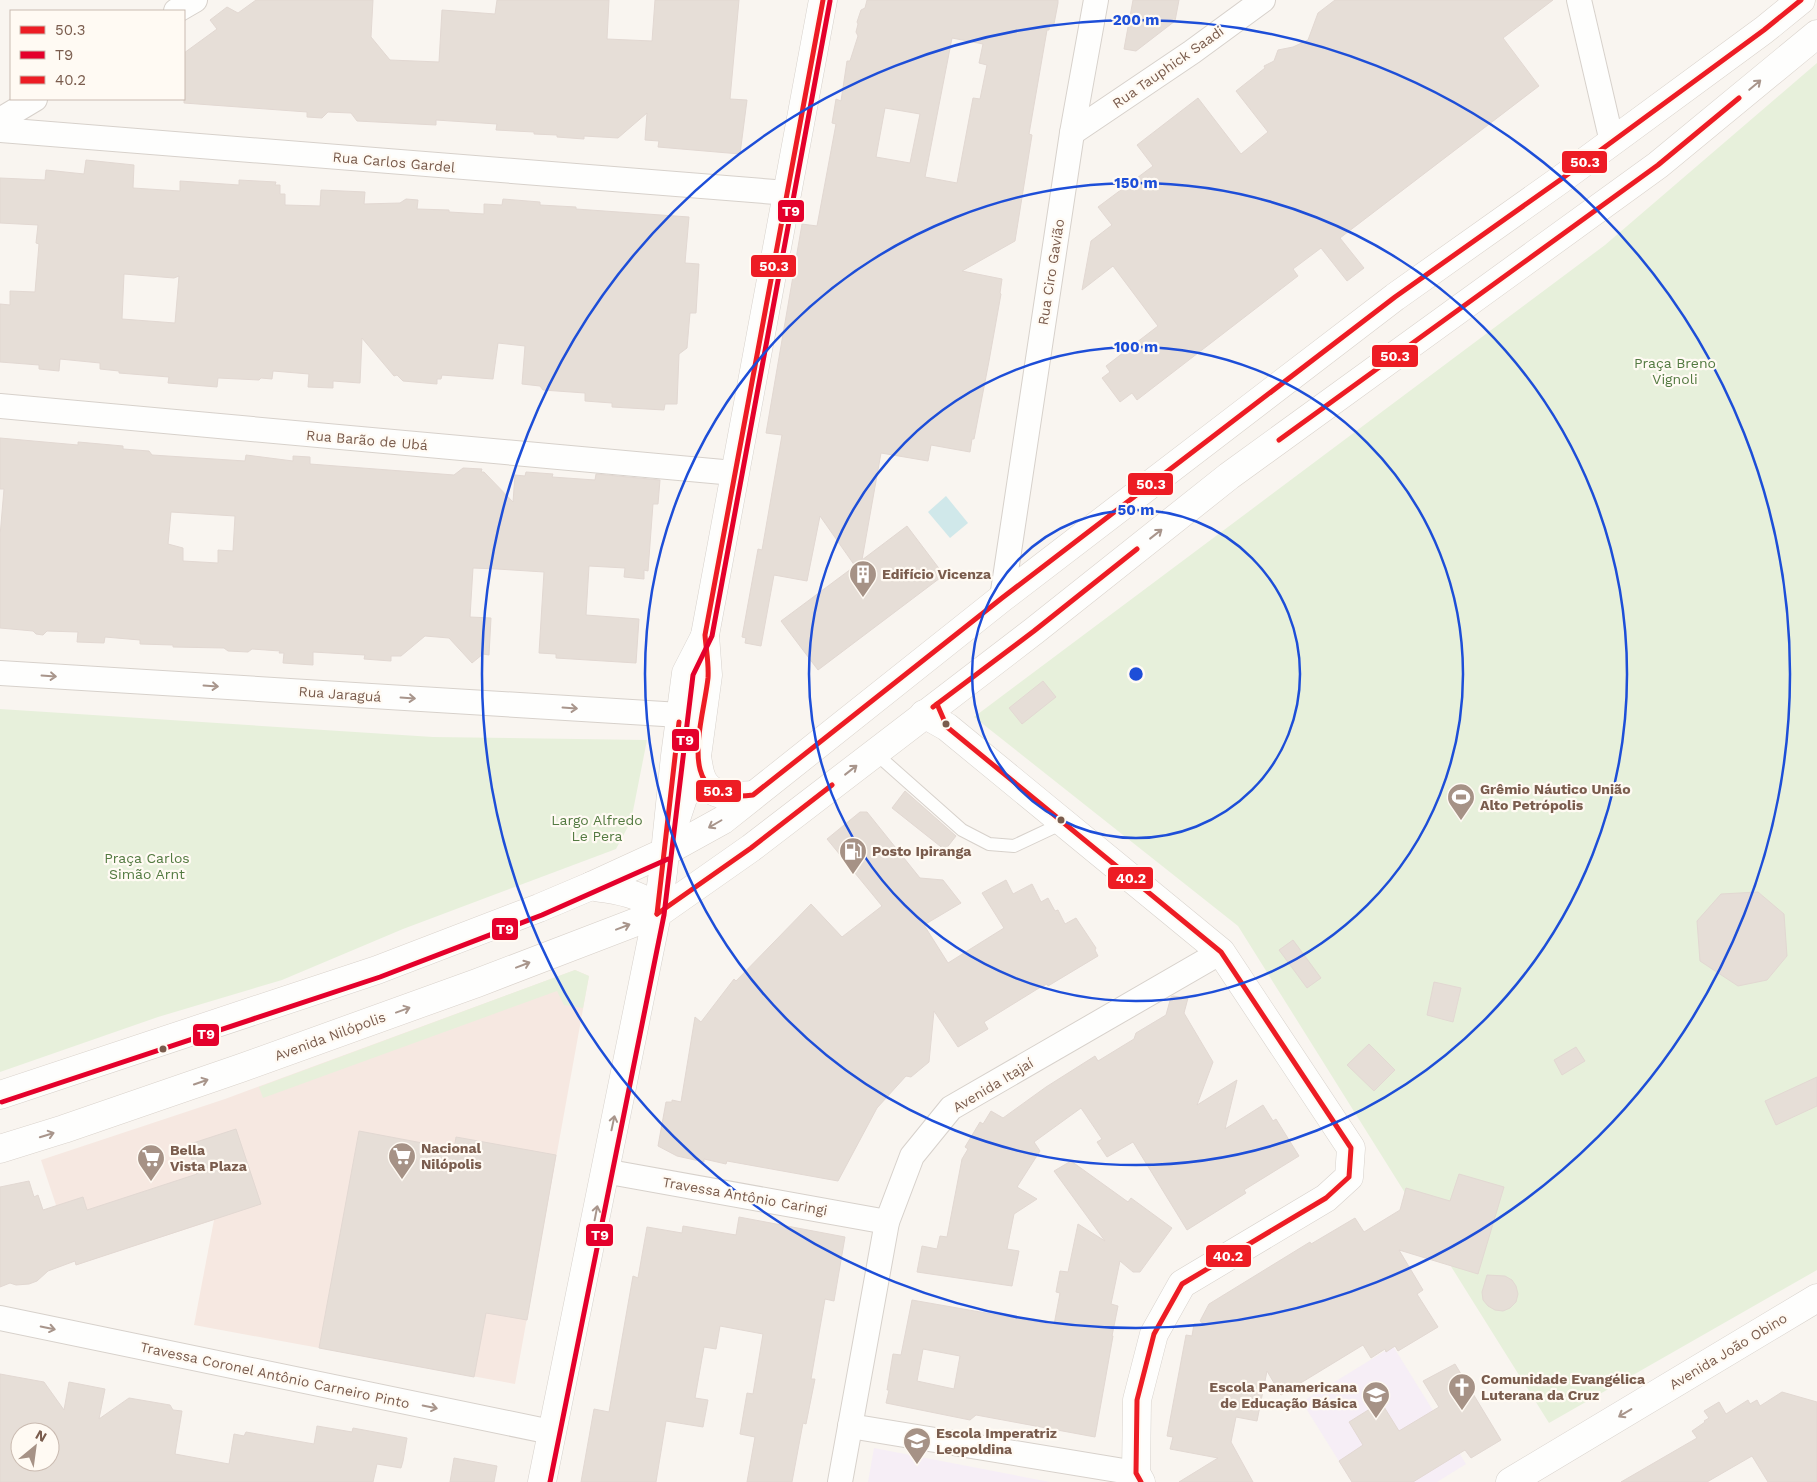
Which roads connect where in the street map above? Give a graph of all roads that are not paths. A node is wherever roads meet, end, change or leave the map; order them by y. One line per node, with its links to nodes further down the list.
1 (195, 0): 7 (street)
2 (824, 0): 14 (main road)
3 (1096, 0): 12 (street, Rua Ciro Gavião)
4 (1263, 0): 12 (street, Rua Tauphick Saadi)
5 (1579, 0): 13 (street)
6 (1801, 0): 13 (main road)
7 (178, 10)
8 (1817, 34): 23 (main road, Avenida Nilópolis, one-way to 8)
9 (33, 100): 10 (street)
10 (0, 120)
11 (0, 130): 14 (street, Rua Carlos Gardel)
12 (1072, 133): 17 (street, Rua Ciro Gavião)
13 (1612, 142): 18 (main road)
14 (788, 193): 16 (main road)
15 (0, 406): 16 (street, Rua Barão de Ubá)
16 (734, 473): 20 (main road)
17 (1010, 544): 18 (street); 19 (street, Rua Ciro Gavião)
18 (1040, 568): 19 (main road)
19 (1002, 598): 26 (main road)
20 (705, 634): 22 (main road); 25 (main road)
21 (0, 673): 22 (street, Rua Jaraguá, one-way to 22)
22 (680, 715): 28 (main road)
23 (936, 715): 24 (main road, Avenida Nilópolis); 27 (main road)
24 (874, 752): 27 (lane); 30 (main road, Avenida Nilópolis, one-way to 24)
25 (697, 756): 26 (main road); 28 (main road)
26 (754, 795): 28 (main road, one-way to 28)
27 (1064, 822): 31 (main road)
28 (665, 852): 29 (main road); 30 (main road)
29 (591, 886): 30 (main road); 32 (main road)
30 (657, 914): 33 (main road, Avenida Nilópolis, one-way to 30); 34 (main road, one-way to 30)
31 (1222, 952): 35 (street, Avenida Itajaí); 40 (main road)
32 (0, 1094)
33 (0, 1149)
34 (604, 1171): 35 (street, Travessa Antônio Caringi); 39 (main road, one-way to 34)
35 (886, 1222): 38 (street, Avenida Itajaí)
36 (1817, 1298): 41 (main road, Avenida João Obino, one-way to 41)
37 (0, 1318): 39 (street, Travessa Coronel Antônio Carneiro Pinto, one-way to 39)
38 (850, 1426): 40 (street); 43 (street, Avenida Itajaí)
39 (551, 1432): 42 (main road)
40 (1138, 1478)
41 (1525, 1478)
42 (542, 1482)
43 (840, 1482)

